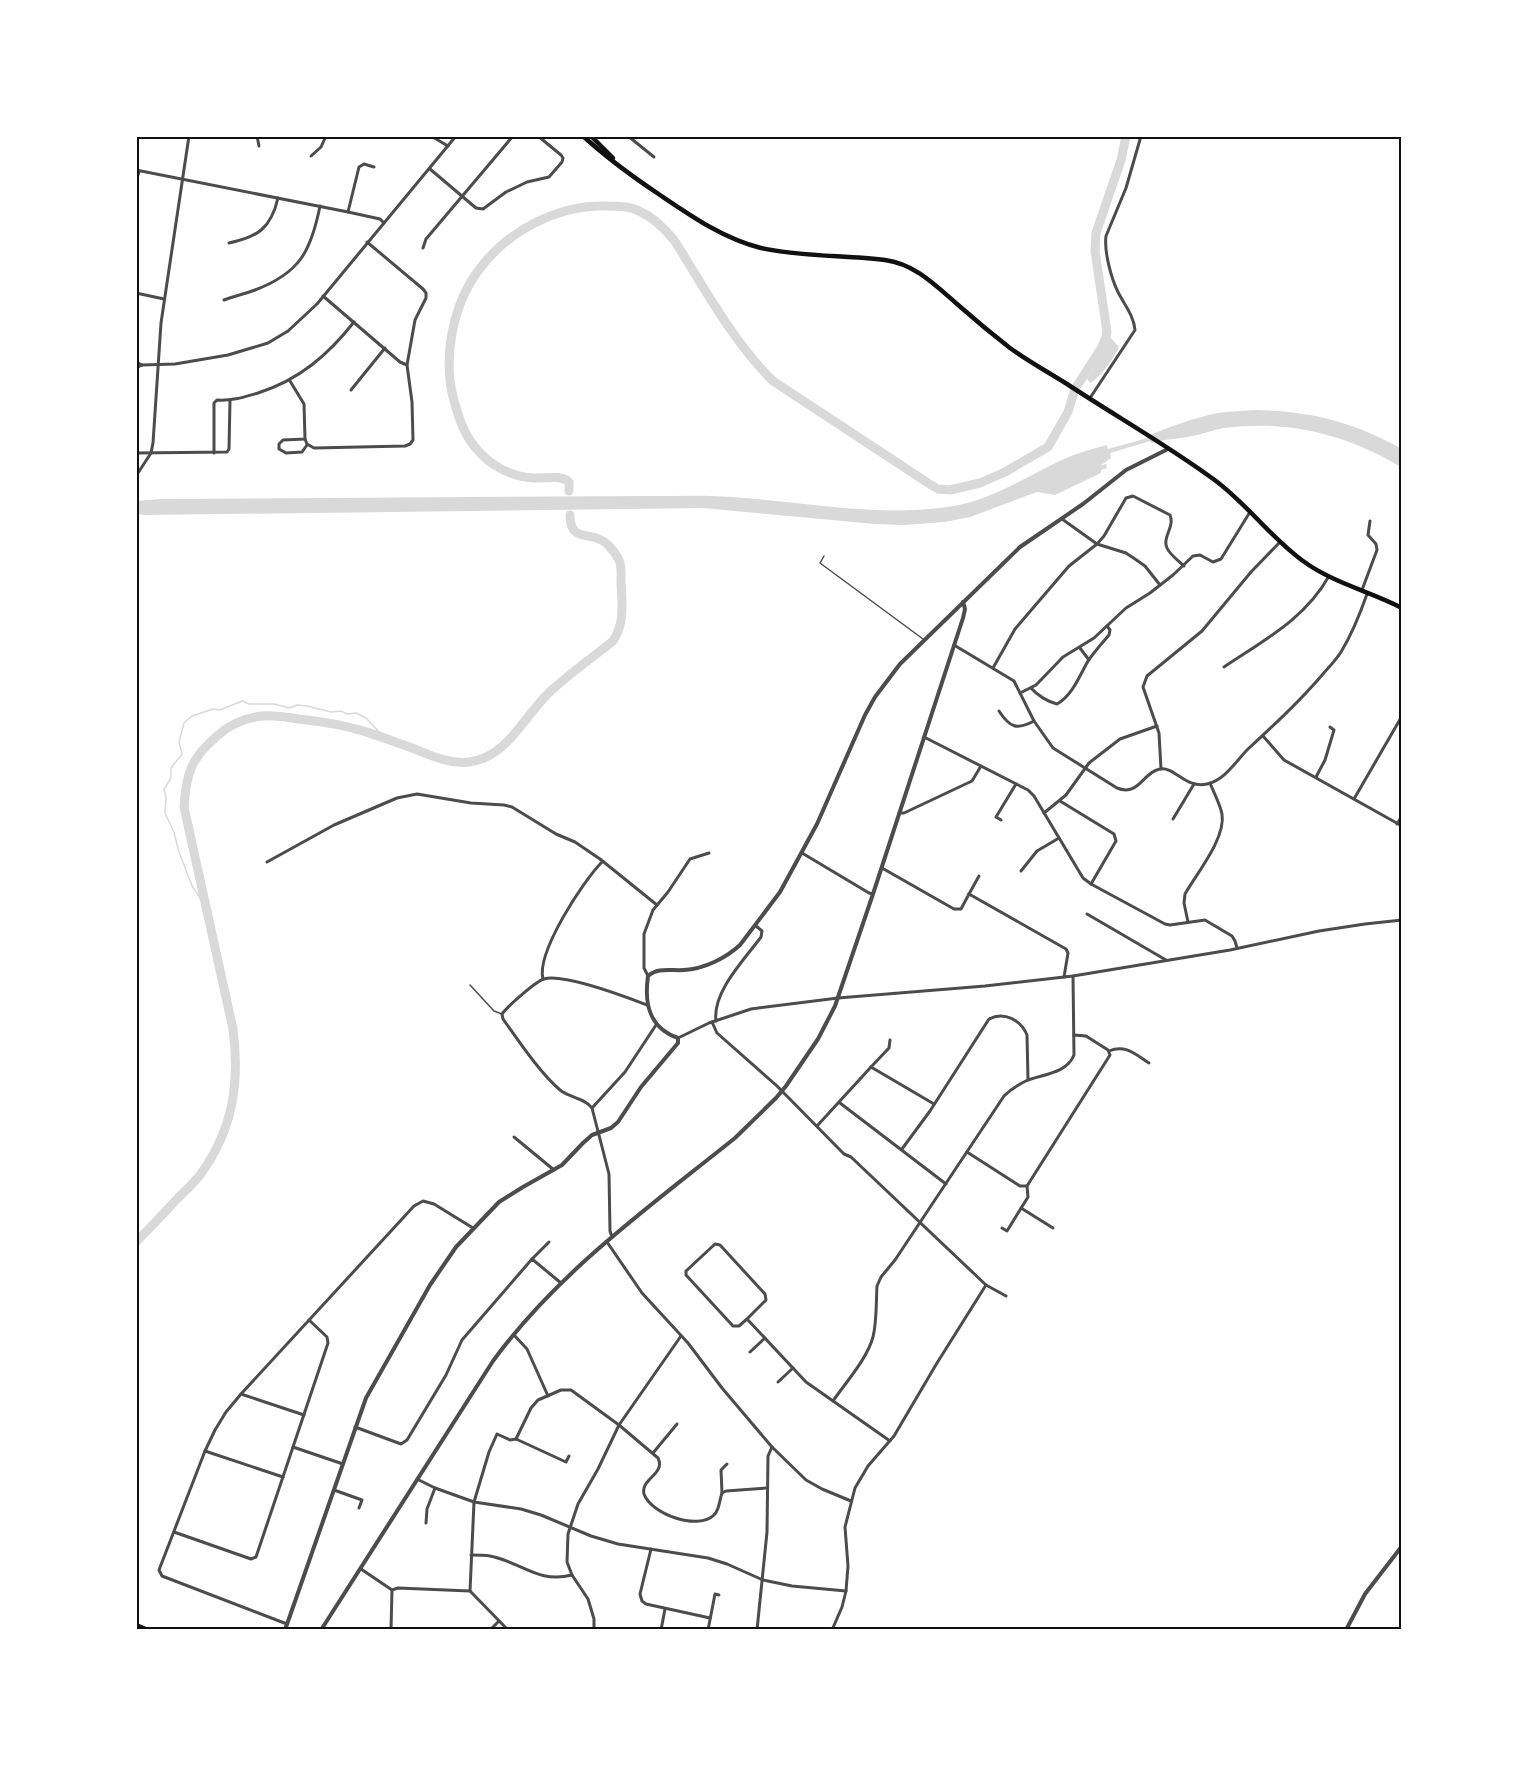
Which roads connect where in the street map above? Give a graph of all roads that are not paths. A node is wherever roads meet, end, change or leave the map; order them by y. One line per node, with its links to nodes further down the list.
1 (189, 136): 20 (street)
2 (257, 136): 12 (street)
3 (326, 136): 14 (street)
4 (430, 136): 13 (street)
5 (456, 136): 13 (street)
6 (513, 136): 22 (street)
7 (538, 136): 22 (street)
8 (583, 136): 16 (main road)
9 (591, 136): 16 (main road)
10 (628, 136): 15 (street)
11 (1141, 136): 43 (street)
12 (259, 146)
13 (448, 146): 18 (street)
14 (311, 156)
15 (654, 157)
16 (618, 165): 43 (main road)
17 (374, 167): 25 (street)
18 (430, 169): 22 (street); 26 (street)
19 (138, 170): 20 (street); 21 (street)
20 (182, 179): 23 (street); 32 (street)
21 (136, 182)
22 (462, 196): 29 (street)
23 (278, 198): 24 (street); 28 (street)
24 (320, 206): 25 (street); 33 (street)
25 (348, 212): 26 (street)
26 (384, 223): 27 (street)
27 (367, 242): 31 (street); 39 (street)
28 (229, 243)
29 (423, 248)
30 (136, 293): 32 (street)
31 (322, 296): 34 (street); 38 (street)
32 (164, 299): 38 (street)
33 (224, 300)
34 (354, 322): 35 (street); 41 (street)
35 (385, 348): 39 (street); 42 (street)
36 (136, 362): 37 (street)
37 (142, 365): 38 (street); 40 (street)
38 (159, 365): 49 (street)
39 (407, 365): 46 (street)
40 (136, 368)
41 (290, 381): 44 (street); 45 (street)
42 (351, 390)
43 (1090, 398): 47 (main road)
44 (230, 400): 50 (street); 50 (street)
45 (305, 439): 46 (street); 46 (street)
46 (307, 444)
47 (1168, 449): 52 (main road); 53 (street)
48 (136, 453): 49 (street)
49 (151, 453): 50 (street); 51 (street)
50 (213, 453)
51 (136, 476)
52 (1250, 512): 55 (main road); 58 (street)
53 (1062, 519): 56 (street); 63 (street)
54 (1370, 521): 61 (street)
55 (1280, 541): 59 (main road); 77 (street)
56 (1097, 544): 58 (street); 60 (street); 71 (street)
57 (824, 556): 66 (lane)
58 (1184, 566): 60 (street)
59 (1329, 576): 61 (main road); 70 (street)
60 (1160, 585): 65 (street)
61 (1362, 590): 62 (main road)
62 (1368, 592): 64 (main road); 79 (street)
63 (963, 602): 66 (street); 67 (street)
64 (1401, 608)
65 (1107, 626): 68 (street); 69 (street)
66 (924, 640): 99 (street)
67 (954, 645): 71 (street); 80 (street)
68 (1080, 648): 69 (street); 72 (street)
69 (1089, 660): 72 (street)
70 (1224, 667)
71 (993, 668): 73 (street)
72 (1031, 688): 73 (street)
73 (1020, 693): 76 (street)
74 (999, 711): 76 (street)
75 (1401, 716): 88 (street)
76 (1034, 721): 82 (street)
77 (1157, 726): 82 (street); 83 (street)
78 (1330, 727): 84 (street)
79 (1263, 736): 84 (street); 85 (street)
80 (923, 737): 81 (street); 90 (street)
81 (981, 766): 86 (street); 90 (street)
82 (1085, 768): 83 (street); 89 (street)
83 (1161, 769): 87 (street)
84 (1316, 777): 88 (street)
85 (1210, 783): 87 (street); 111 (street)
86 (1016, 784): 91 (street); 94 (street)
87 (1194, 784): 93 (street)
88 (1354, 799): 95 (street)
89 (1060, 801): 91 (street); 105 (street)
90 (899, 813): 102 (street)
91 (1044, 813): 97 (street)
92 (1401, 816): 95 (street)
93 (1173, 819)
94 (1001, 820)
95 (1397, 824): 96 (street)
96 (1401, 826)
97 (1059, 838): 103 (street); 105 (street)
98 (709, 853): 108 (street)
99 (802, 853): 106 (street); 112 (street)
100 (267, 862): 101 (street)
101 (602, 862): 108 (street); 118 (street)
102 (882, 868): 106 (street); 107 (street)
103 (1020, 871)
104 (979, 876): 107 (street)
105 (1091, 884): 111 (street)
106 (873, 894): 120 (street)
107 (969, 894): 117 (street)
108 (657, 905): 115 (street)
109 (1087, 914): 114 (street)
110 (1401, 920): 113 (street)
111 (1188, 922): 113 (street)
112 (756, 926): 115 (street); 123 (street)
113 (1237, 948): 114 (street)
114 (1168, 961): 116 (street)
115 (648, 976): 121 (street)
116 (1073, 976): 117 (street); 125 (street)
117 (1064, 977): 120 (street)
118 (543, 979): 121 (street); 122 (street)
119 (470, 985): 122 (lane)
120 (838, 998): 123 (street); 132 (street)
121 (647, 1005): 124 (street)
122 (502, 1014): 135 (street)
123 (714, 1022): 126 (street); 132 (street)
124 (656, 1025): 126 (street); 135 (street)
125 (1074, 1035): 128 (street); 131 (street)
126 (678, 1038): 137 (street)
127 (890, 1040): 130 (street)
128 (1109, 1052): 129 (street); 143 (street)
129 (1149, 1063)
130 (870, 1067): 133 (street); 134 (street)
131 (1028, 1080): 134 (street); 140 (street)
132 (782, 1091): 136 (street); 149 (street)
133 (840, 1102): 136 (street); 139 (street)
134 (934, 1104): 139 (street)
135 (592, 1108): 137 (street)
136 (817, 1126): 145 (street)
137 (598, 1132): 141 (street); 149 (street)
138 (514, 1137): 141 (street)
139 (902, 1149): 142 (street)
140 (967, 1152): 142 (street); 143 (street)
141 (554, 1170): 146 (street)
142 (946, 1184): 145 (street)
143 (1027, 1189): 144 (street)
144 (1021, 1208): 147 (street); 148 (street)
145 (920, 1222): 154 (street); 166 (street)
146 (473, 1228): 157 (street); 170 (street)
147 (1002, 1228)
148 (1053, 1228)
149 (612, 1237): 151 (street)
150 (549, 1242): 152 (street)
151 (607, 1242): 153 (street); 159 (street)
152 (532, 1258): 153 (street); 170 (street)
153 (561, 1283): 158 (street)
154 (986, 1285): 155 (street); 172 (street)
155 (1006, 1296)
156 (747, 1319): 156 (street); 160 (street)
157 (309, 1320): 164 (street); 167 (street)
158 (513, 1335): 165 (street); 181 (street)
159 (681, 1336): 169 (street); 174 (street)
160 (765, 1338): 161 (street); 162 (street)
161 (750, 1352)
162 (793, 1368): 163 (street); 166 (street)
163 (778, 1382)
164 (240, 1394): 167 (street); 175 (street)
165 (548, 1396): 169 (street); 171 (street)
166 (833, 1401): 172 (street)
167 (304, 1415): 173 (street)
168 (677, 1424): 176 (street)
169 (619, 1425): 176 (street); 190 (street)
170 (355, 1428): 178 (street)
171 (516, 1439): 177 (street); 187 (street)
172 (890, 1441): 186 (street)
173 (293, 1447): 178 (street); 180 (street)
174 (772, 1447): 183 (street); 186 (street)
175 (205, 1451): 180 (street); 191 (street)
176 (653, 1453): 185 (street)
177 (569, 1456)
178 (343, 1464): 184 (street)
179 (727, 1464): 185 (street)
180 (283, 1477): 191 (street)
181 (417, 1479): 182 (street); 195 (street)
182 (435, 1488): 187 (street); 189 (street)
183 (767, 1488): 185 (street); 197 (street)
184 (334, 1490): 188 (street); 205 (street)
185 (722, 1493)
186 (851, 1501): 200 (street)
187 (474, 1502): 190 (street); 194 (street)
188 (359, 1508)
189 (426, 1523)
190 (570, 1528): 193 (street); 196 (street)
191 (174, 1532): 205 (street)
192 (1401, 1546): 218 (street)
193 (651, 1549): 197 (street); 202 (street)
194 (471, 1555): 196 (street); 199 (street)
195 (361, 1569): 198 (street); 209 (street)
196 (572, 1575): 213 (street)
197 (763, 1580): 200 (street); 216 (street)
198 (393, 1590): 199 (street); 210 (street)
199 (470, 1591): 204 (street)
200 (846, 1591): 217 (street)
201 (719, 1595): 203 (street)
202 (665, 1609): 203 (street); 214 (street)
203 (710, 1618): 215 (street)
204 (499, 1621): 211 (street); 212 (street)
205 (287, 1623): 208 (street)
206 (136, 1625): 207 (main road)
207 (148, 1629)
208 (285, 1629)
209 (321, 1629)
210 (390, 1629)
211 (490, 1629)
212 (508, 1629)
213 (594, 1629)
214 (661, 1629)
215 (708, 1629)
216 (757, 1629)
217 (832, 1629)
218 (1346, 1629)

